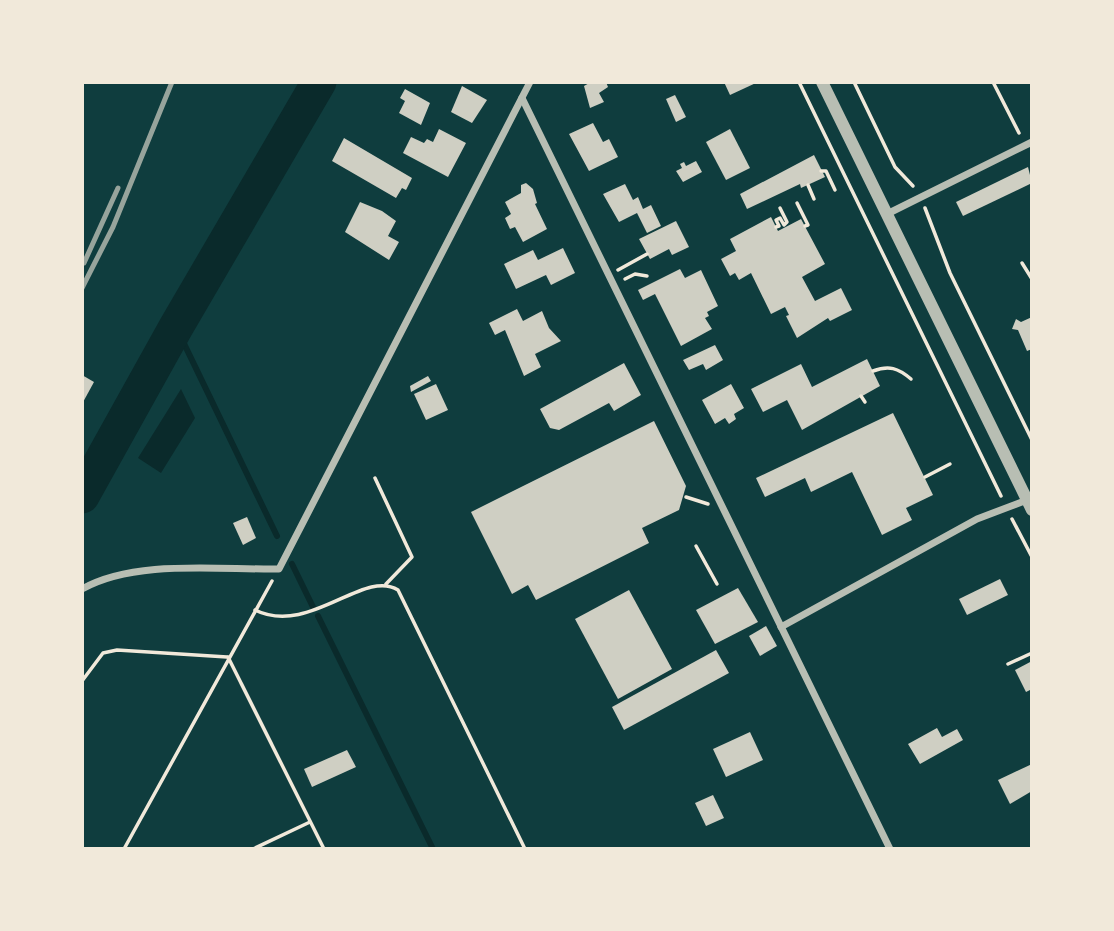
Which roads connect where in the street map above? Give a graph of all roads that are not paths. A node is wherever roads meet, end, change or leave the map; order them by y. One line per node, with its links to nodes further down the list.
1 (530, 82): 3 (street)
2 (822, 82): 5 (street)
3 (522, 98): 7 (street); 8 (street)
4 (1032, 142): 5 (street)
5 (887, 214): 6 (street)
6 (1029, 505): 8 (street)
7 (82, 589)
8 (781, 627): 9 (street)
9 (890, 849)

